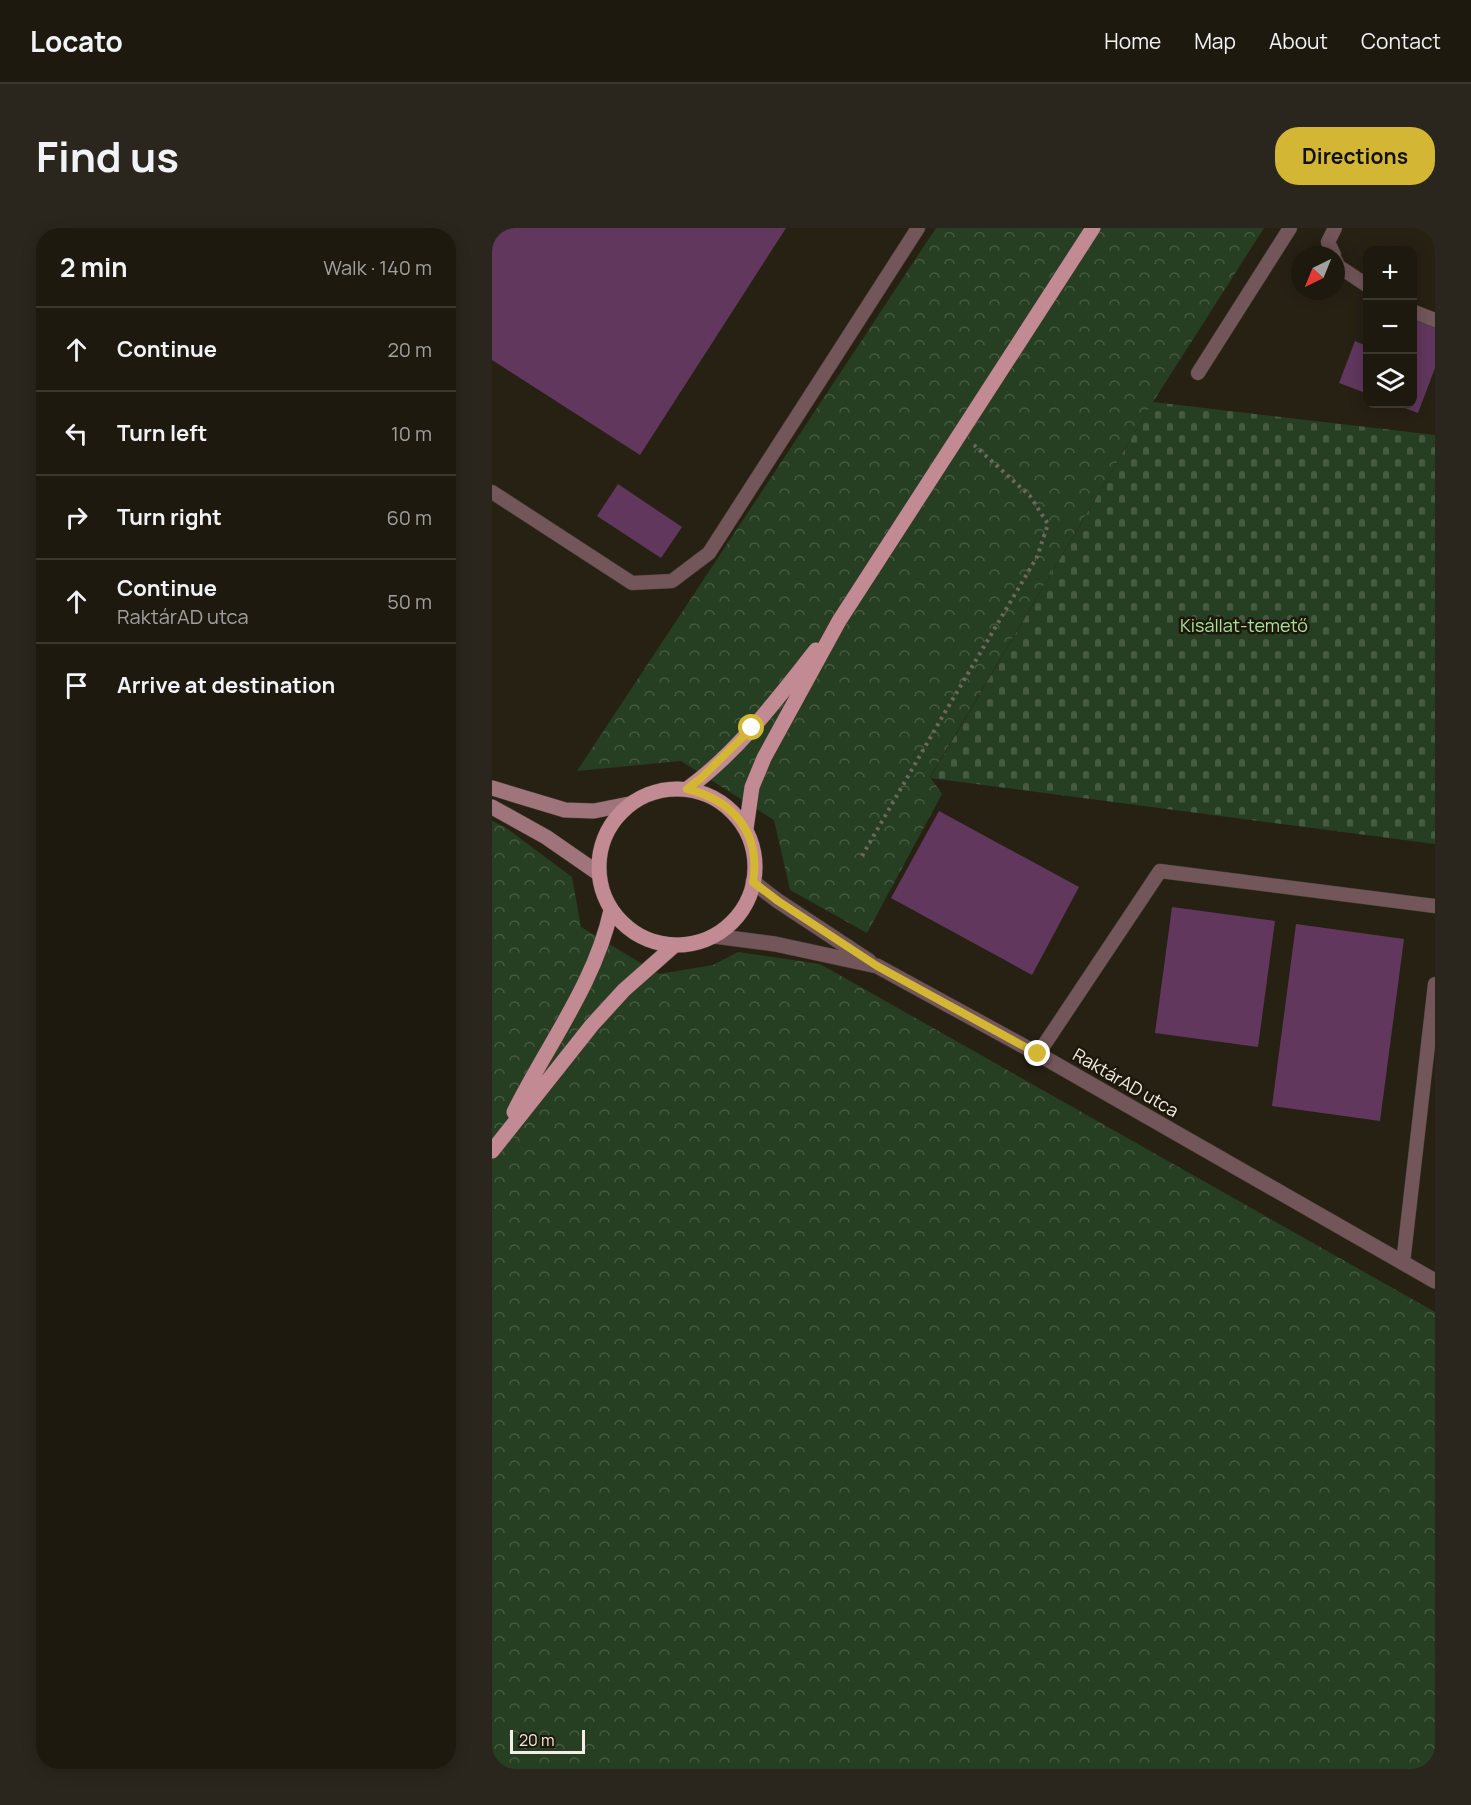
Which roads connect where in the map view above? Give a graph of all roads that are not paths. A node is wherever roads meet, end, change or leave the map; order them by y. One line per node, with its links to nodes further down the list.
1 (918, 228): 11 (lane)
2 (1093, 228): 12 (main road)
3 (1290, 228): 10 (lane)
4 (1335, 228): 5 (lane)
5 (1330, 246)
6 (1345, 271): 7 (lane)
7 (1363, 283)
8 (1417, 312): 9 (lane)
9 (1435, 320)
10 (1198, 373)
11 (492, 492)
12 (839, 621): 14 (main road); 17 (main road)
13 (492, 788): 15 (main road)
14 (687, 789): 15 (main road); 17 (main road)
15 (629, 804): 18 (main road)
16 (492, 807): 18 (main road)
17 (746, 830): 19 (main road)
18 (597, 873): 21 (main road)
19 (753, 882): 22 (main road); 24 (street)
20 (1435, 906): 26 (lane)
21 (611, 910): 23 (main road); 27 (main road)
22 (714, 936): 23 (main road); 24 (street, RaktárAD utca)
23 (675, 945): 27 (main road)
24 (877, 966): 26 (street, RaktárAD utca)
25 (1435, 984): 28 (lane)
26 (1038, 1054): 28 (street, RaktárAD utca)
27 (496, 1145)
28 (1403, 1263): 29 (street, RaktárAD utca)
29 (1435, 1281)

